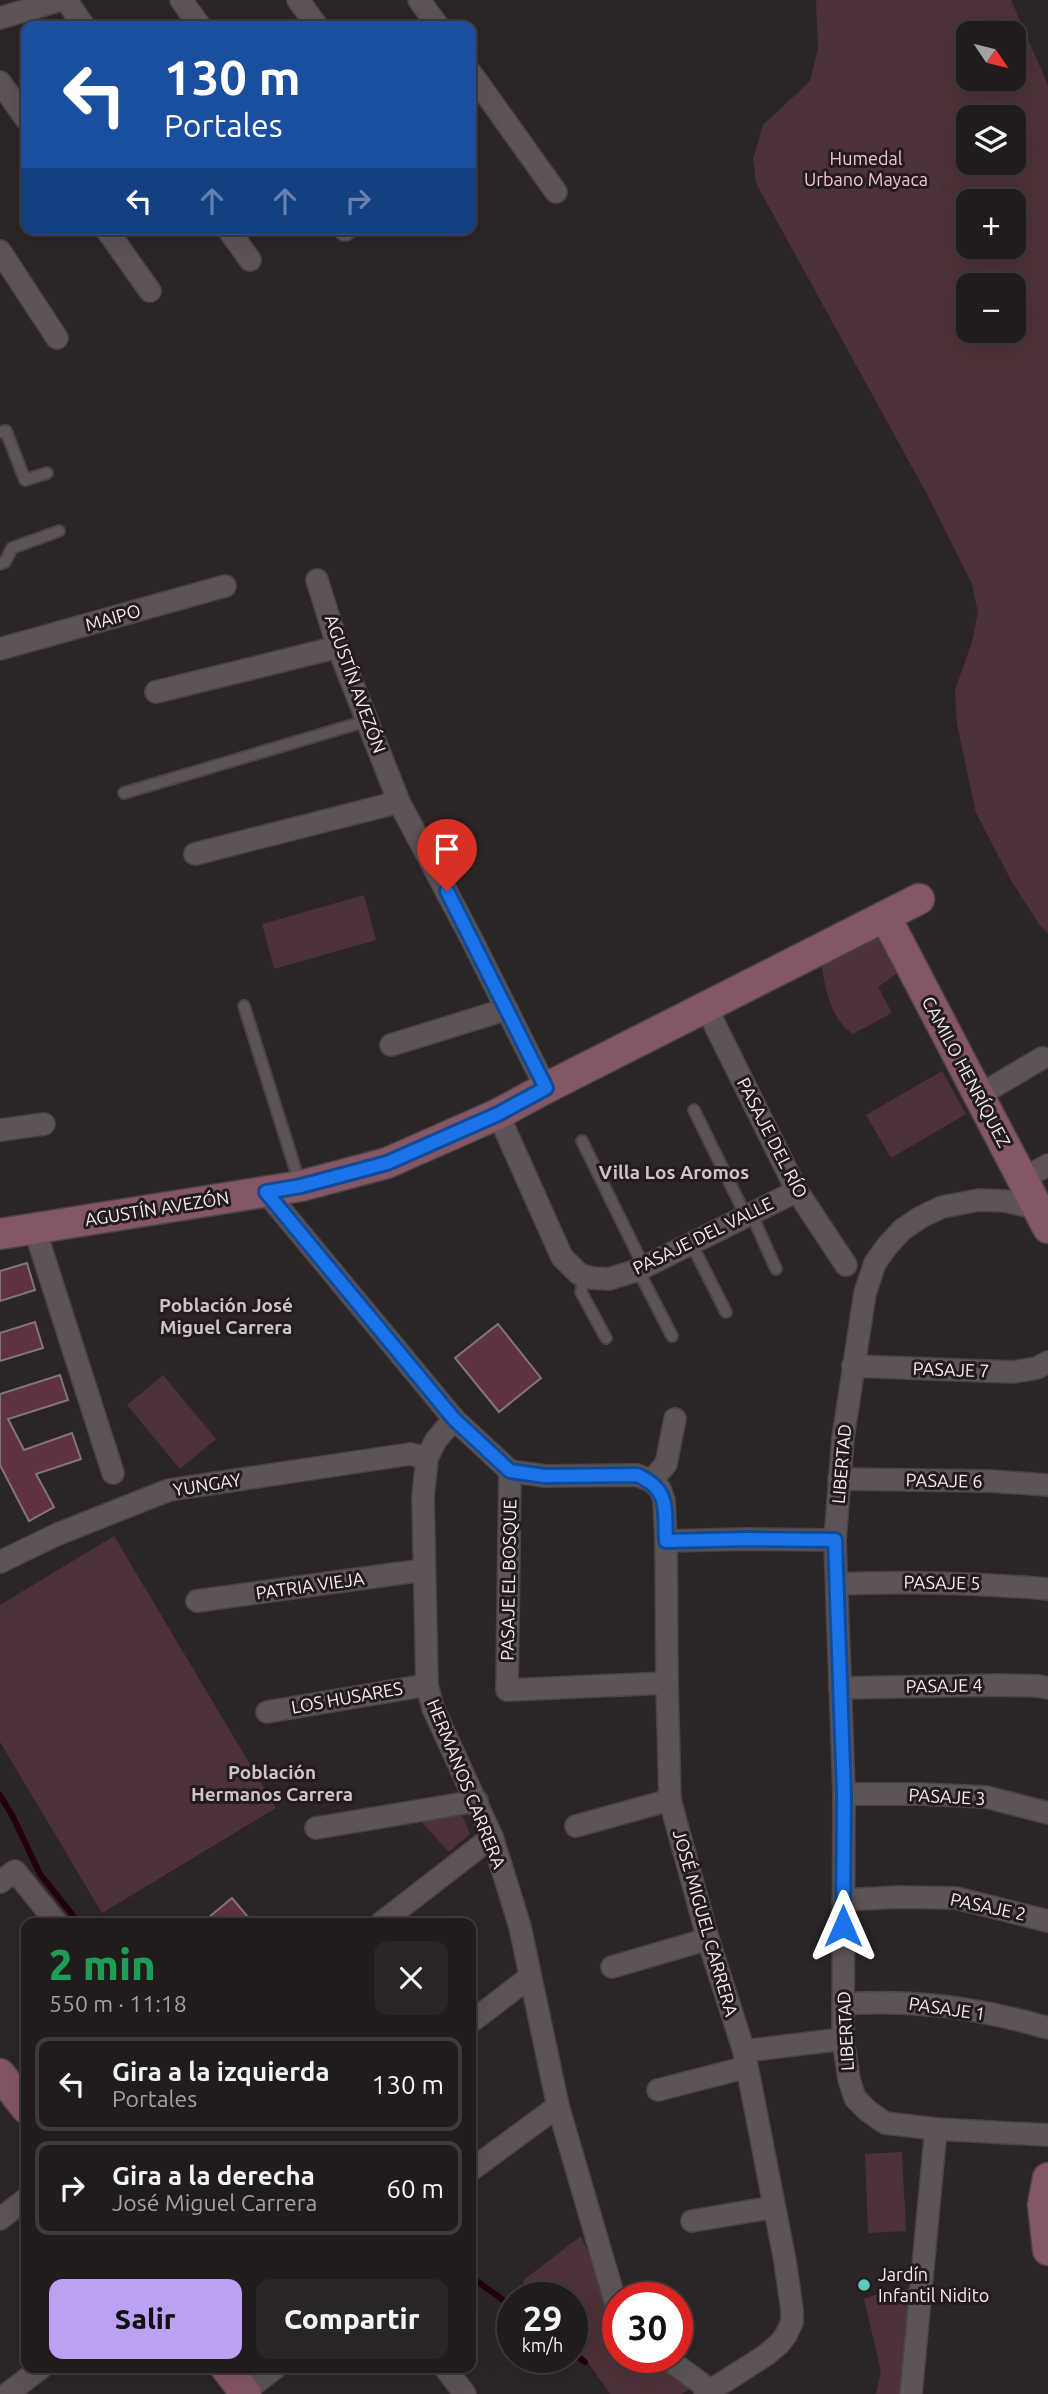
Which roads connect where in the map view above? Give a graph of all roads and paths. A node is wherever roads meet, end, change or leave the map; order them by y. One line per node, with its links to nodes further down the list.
1 (63, 0): 5 (street); 6 (street)
2 (181, 0): 7 (street)
3 (298, 0): 8 (street)
4 (419, 0): 9 (street)
5 (0, 18)
6 (80, 21)
7 (196, 21)
8 (313, 21)
9 (434, 21)
10 (476, 80): 13 (street)
11 (0, 82): 12 (street)
12 (21, 112)
13 (556, 192)
14 (110, 235): 18 (street)
15 (232, 235): 17 (street)
16 (0, 251): 19 (street)
17 (250, 260)
18 (150, 291)
19 (57, 338)
20 (0, 432): 21 (lane)
21 (47, 473)
22 (59, 530): 23 (lane)
23 (0, 564)
24 (317, 580): 26 (street, AGUSTÍN AVEZÓN)
25 (225, 586): 27 (street, MAIPO)
26 (338, 647): 28 (street); 29 (street, AGUSTÍN AVEZÓN)
27 (0, 649)
28 (156, 692)
29 (366, 720): 30 (lane); 31 (street, AGUSTÍN AVEZÓN)
30 (124, 793)
31 (399, 802): 32 (street); 37 (street, AGUSTÍN AVEZÓN)
32 (195, 855)
33 (919, 899): 34 (street, AGUSTÍN AVEZÓN)
34 (885, 916): 36 (street, AGUSTÍN AVEZÓN); 41 (street, CAMILO HENRÍQUEZ)
35 (244, 1006): 49 (lane)
36 (706, 1007): 40 (street, AGUSTÍN AVEZÓN); 50 (street, PASAJE DEL RÍO)
37 (507, 1009): 38 (street); 40 (street, AGUSTÍN AVEZÓN)
38 (391, 1045)
39 (1042, 1058): 41 (street)
40 (546, 1088): 43 (street, AGUSTÍN AVEZÓN)
41 (978, 1096): 48 (street, CAMILO HENRÍQUEZ)
42 (695, 1110): 52 (lane)
43 (498, 1114): 49 (street, AGUSTÍN AVEZÓN); 60 (street)
44 (44, 1124): 45 (street)
45 (0, 1129)
46 (582, 1141): 58 (lane)
47 (1048, 1166): 48 (street)
48 (1022, 1180): 53 (street, CAMILO HENRÍQUEZ)
49 (301, 1186): 51 (street, AGUSTÍN AVEZÓN)
50 (797, 1191): 52 (street, PASAJE DEL VALLE); 57 (street, PASAJE DEL RÍO)
51 (266, 1192): 54 (street, AGUSTÍN AVEZÓN); 66 (street)
52 (749, 1215): 56 (street, PASAJE DEL VALLE); 59 (lane)
53 (1043, 1218): 65 (street, LIBERTAD)
54 (34, 1227): 55 (street, AGUSTÍN AVEZÓN); 70 (street)
55 (0, 1234)
56 (691, 1243): 58 (street, PASAJE DEL VALLE); 61 (lane)
57 (846, 1265)
58 (641, 1268): 60 (street, PASAJE DEL VALLE); 62 (lane)
59 (776, 1269)
60 (584, 1275): 63 (lane)
61 (726, 1312)
62 (672, 1336)
63 (606, 1338)
64 (1048, 1362): 65 (street, PASAJE 7)
65 (853, 1366): 71 (street, LIBERTAD)
66 (454, 1419): 68 (street, HERMANOS CARRERA); 69 (street)
67 (675, 1419): 72 (street)
68 (427, 1458): 76 (street, YUNGAY); 77 (street, HERMANOS CARRERA)
69 (510, 1471): 72 (street); 81 (street, PASAJE EL BOSQUE)
70 (113, 1473)
71 (839, 1479): 73 (street, PASAJE 6); 74 (street, LIBERTAD)
72 (650, 1481): 75 (street, JOSÉ MIGUEL CARRERA)
73 (1048, 1485)
74 (835, 1540): 75 (street); 78 (street, LIBERTAD)
75 (666, 1541): 81 (street, JOSÉ MIGUEL CARRERA)
76 (0, 1562)
77 (424, 1570): 80 (street, PATRIA VIEJA); 82 (street, HERMANOS CARRERA)
78 (837, 1584): 79 (street, PASAJE 5); 83 (street, LIBERTAD)
79 (1048, 1589)
80 (197, 1601)
81 (667, 1683): 87 (street, JOSÉ MIGUEL CARRERA)
82 (427, 1685): 85 (street, LOS HUSARES); 88 (street, HERMANOS CARRERA)
83 (840, 1688): 84 (street, PASAJE 4); 86 (street, LIBERTAD)
84 (1048, 1689)
85 (267, 1712)
86 (844, 1794): 89 (street, PASAJE 3); 94 (street, LIBERTAD)
87 (670, 1800): 90 (street); 98 (street, JOSÉ MIGUEL CARRERA)
88 (477, 1801): 91 (street); 92 (street, HERMANOS CARRERA)
89 (1048, 1813)
90 (576, 1826)
91 (316, 1828)
92 (492, 1837): 96 (street); 100 (street, HERMANOS CARRERA)
93 (8, 1877): 95 (street)
94 (843, 1900): 97 (street, PASAJE 2); 101 (street, LIBERTAD)
95 (52, 1918)
96 (387, 1918)
97 (1048, 1921)
98 (708, 1939): 99 (street); 105 (street, JOSÉ MIGUEL CARRERA)
99 (612, 1967)
100 (530, 1977): 102 (street); 109 (street, HERMANOS CARRERA)
101 (844, 2004): 103 (street, PASAJE 1); 104 (street, LIBERTAD)
102 (476, 2018)
103 (1048, 2028)
104 (844, 2039): 105 (street); 110 (street, LIBERTAD)
105 (745, 2059): 107 (street); 115 (street, JOSÉ MIGUEL CARRERA)
106 (0, 2074): 108 (street)
107 (658, 2090)
108 (21, 2101)
109 (558, 2106): 112 (street); 119 (street, HERMANOS CARRERA)
110 (936, 2129): 111 (street, LIBERTAD); 129 (street)
111 (1048, 2135)
112 (476, 2166)
113 (1048, 2178): 118 (street)
114 (21, 2203): 116 (street)
115 (774, 2207): 117 (street); 125 (street, JOSÉ MIGUEL CARRERA)
116 (0, 2219)
117 (692, 2221)
118 (1048, 2250)
119 (610, 2282)
120 (34, 2373): 127 (street)
121 (230, 2373): 126 (street)
122 (269, 2373): 126 (street)
123 (449, 2373): 128 (street)
124 (684, 2373): 125 (street)
125 (707, 2392)
126 (244, 2393)
127 (7, 2394)
128 (465, 2394)
129 (911, 2394)

